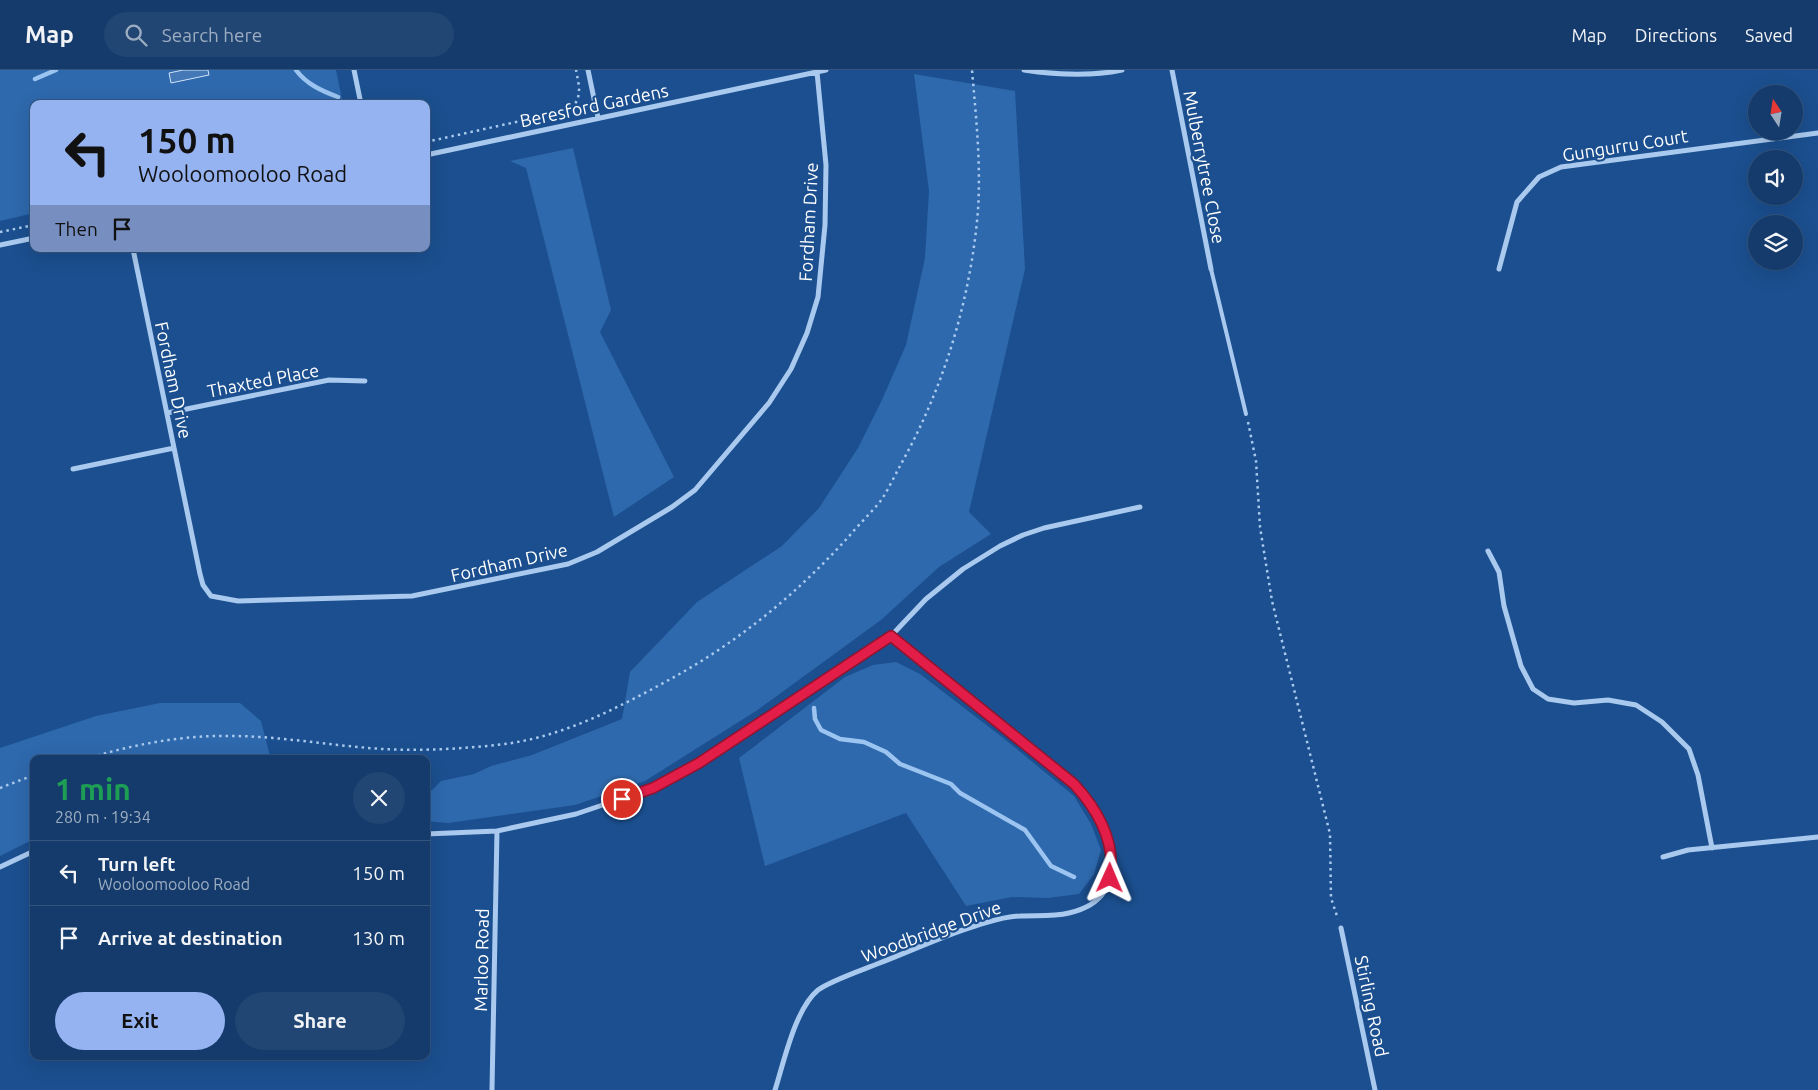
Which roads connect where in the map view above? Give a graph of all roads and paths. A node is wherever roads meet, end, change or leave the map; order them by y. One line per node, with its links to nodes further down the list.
1 (354, 70): 10 (street)
2 (576, 70): 13 (path)
3 (588, 70): 11 (street)
4 (826, 70): 9 (street, Beresford Gardens)
5 (972, 70): 30 (path)
6 (1024, 70): 7 (street)
7 (1122, 70)
8 (1172, 70): 20 (street, Mulberrytree Close)
9 (817, 72): 11 (street, Beresford Gardens); 25 (street, Fordham Drive)
10 (360, 100)
11 (598, 118): 14 (street, Beresford Gardens)
12 (1818, 133): 21 (street, Gungurru Court)
13 (430, 141)
14 (430, 153)
15 (30, 226): 16 (path)
16 (0, 232)
17 (30, 239): 18 (street)
18 (0, 245)
19 (134, 252): 23 (street, Fordham Drive)
20 (1211, 269): 24 (lane)
21 (1499, 269)
22 (365, 382): 23 (street, Thaxted Place)
23 (167, 413): 25 (street, Fordham Drive)
24 (1246, 414): 40 (path)
25 (174, 448): 26 (street)
26 (73, 469)
27 (1140, 507): 29 (street)
28 (1488, 551): 36 (street)
29 (891, 636): 33 (street); 42 (street, Woodbridge Drive)
30 (100, 755)
31 (30, 777): 32 (path)
32 (0, 788)
33 (497, 832): 34 (street); 41 (street, Marloo Road)
34 (430, 834)
35 (1818, 836): 36 (street)
36 (1712, 848): 38 (street)
37 (30, 853): 39 (street)
38 (1663, 857)
39 (0, 867)
40 (1341, 928): 43 (street, Stirling Road)
41 (492, 1090)
42 (775, 1090)
43 (1375, 1090)

